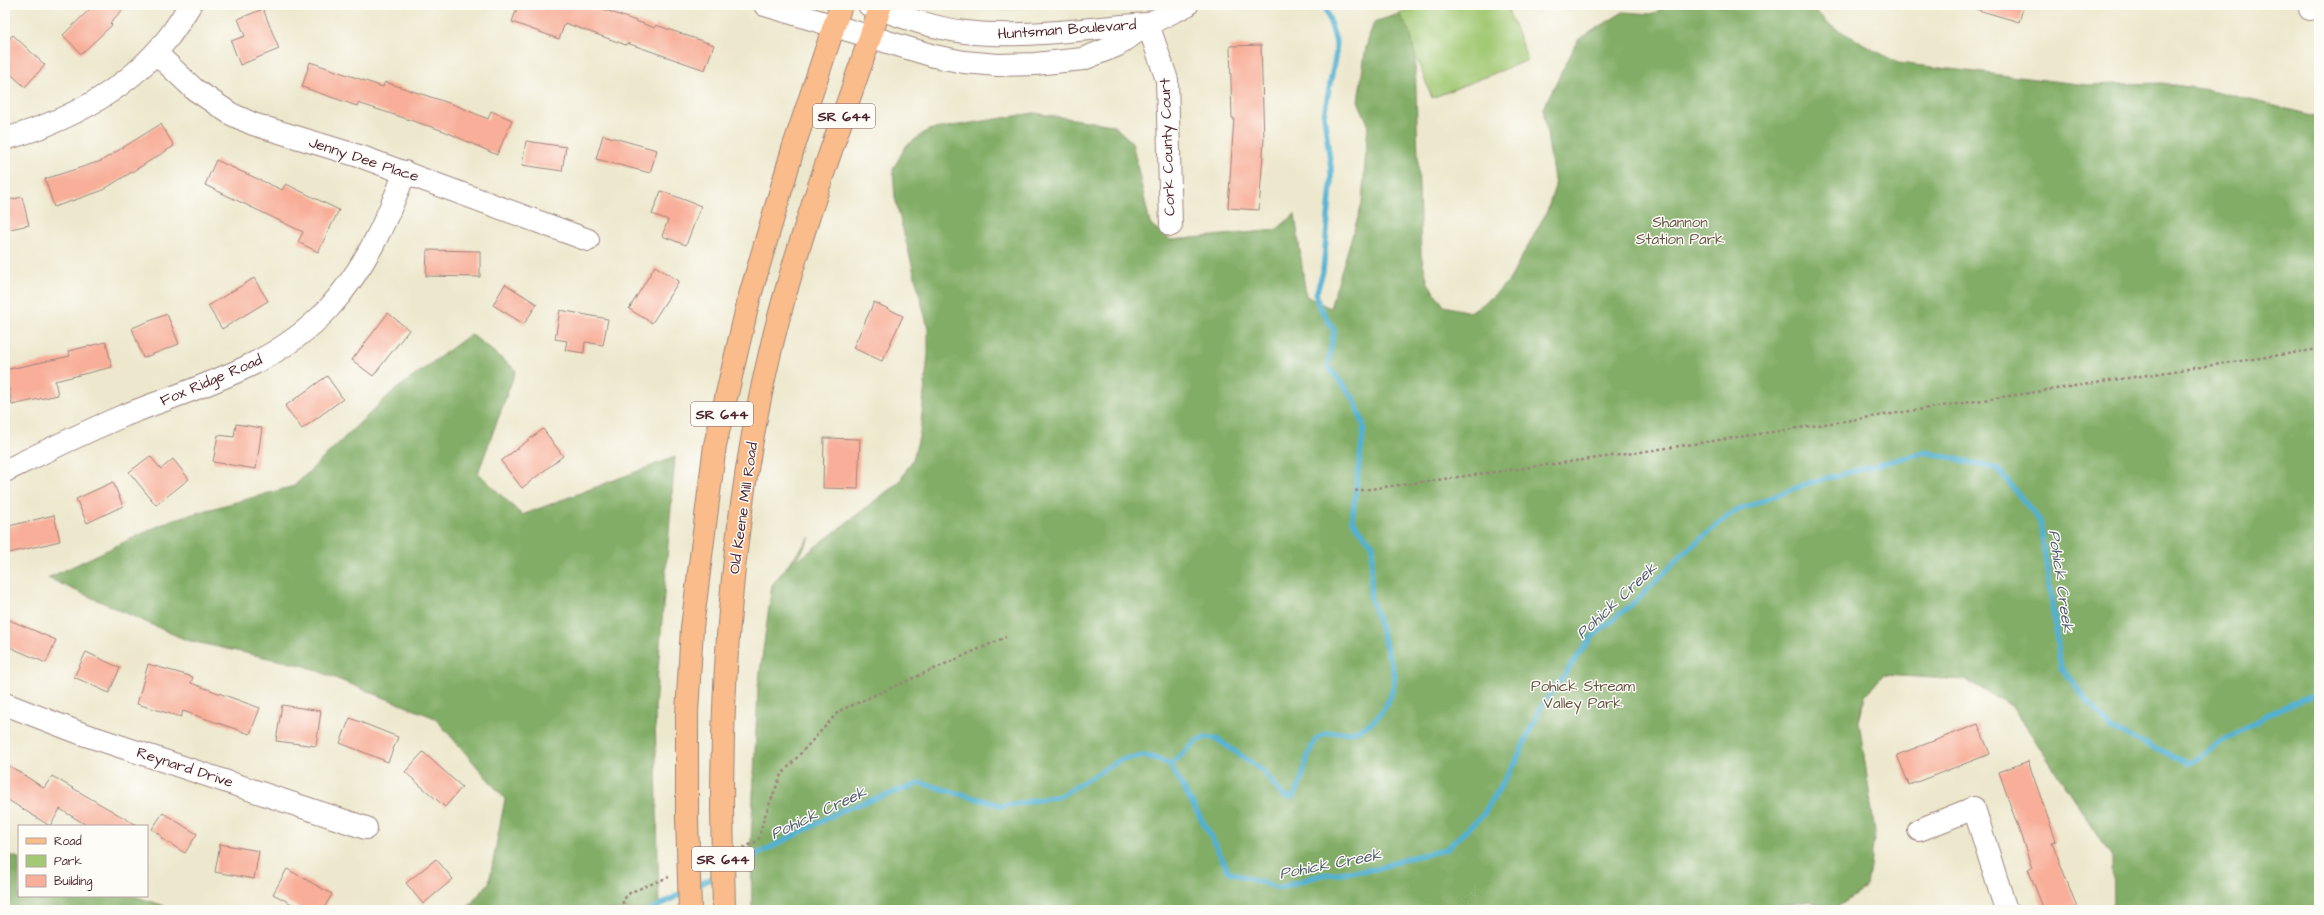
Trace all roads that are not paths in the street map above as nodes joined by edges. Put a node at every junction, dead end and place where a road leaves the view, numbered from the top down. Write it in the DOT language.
graph roads {
  1 [pos="190,5"];
  2 [pos="765,5"];
  3 [pos="1187,5"];
  4 [pos="877,6"];
  5 [pos="838,15"];
  6 [pos="1148,24"];
  7 [pos="870,36"];
  8 [pos="156,53"];
  9 [pos="5,139"];
  10 [pos="405,172"];
  11 [pos="1171,225"];
  12 [pos="588,240"];
  13 [pos="5,471"];
  14 [pos="5,704"];
  15 [pos="366,828"];
  16 [pos="1919,830"];
  17 [pos="690,910"];
  18 [pos="724,910"];
  19 [pos="2006,910"];
  1 -- 8 [label="street"];
  2 -- 5 [label="street, Huntsman Boulevard"];
  3 -- 6 [label="street, Huntsman Boulevard"];
  4 -- 6 [label="street, Huntsman Boulevard"];
  4 -- 7 [label="main road, Old Keene Mill Road / SR 644"];
  5 -- 7 [label="street, Huntsman Boulevard"];
  5 -- 17 [label="main road, SR 644, bridge"];
  6 -- 7 [label="street, Huntsman Boulevard"];
  6 -- 11 [label="street, Cork County Court"];
  7 -- 18 [label="main road, Old Keene Mill Road / SR 644, bridge"];
  8 -- 9 [label="street"];
  8 -- 10 [label="street, Jenny Dee Place"];
  10 -- 12 [label="street, Jenny Dee Place"];
  10 -- 13 [label="street, Fox Ridge Road"];
  14 -- 15 [label="street, Reynard Drive"];
  16 -- 19 [label="street"];
}
